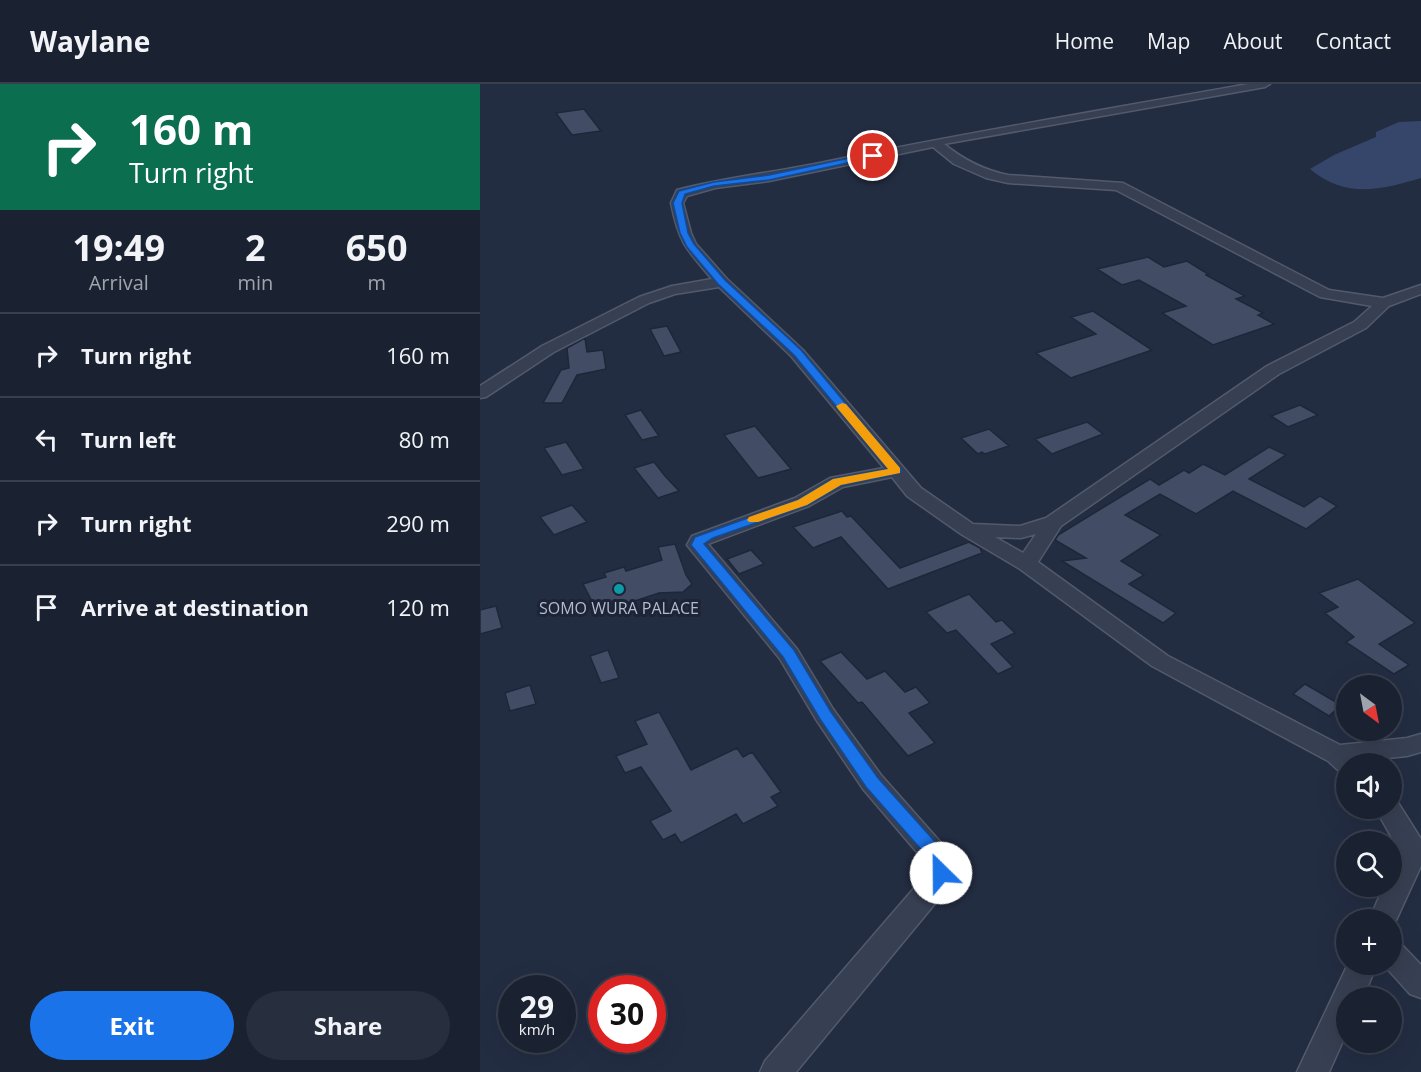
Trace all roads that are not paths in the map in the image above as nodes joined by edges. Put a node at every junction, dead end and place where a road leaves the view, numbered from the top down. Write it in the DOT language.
graph roads {
  1 [pos="1265,84"];
  2 [pos="935,142"];
  3 [pos="722,282"];
  4 [pos="1421,290"];
  5 [pos="1384,303"];
  6 [pos="480,393"];
  7 [pos="896,471"];
  8 [pos="1053,522"];
  9 [pos="968,530"];
  10 [pos="1027,564"];
  11 [pos="1421,743"];
  12 [pos="1374,753"];
  13 [pos="1336,756"];
  14 [pos="1397,819"];
  15 [pos="1418,845"];
  16 [pos="1388,909"];
  17 [pos="1402,965"];
  18 [pos="1421,985"];
  19 [pos="1336,1022"];
  20 [pos="776,1072"];
  21 [pos="1313,1072"];
  1 -- 2 [label="street"];
  2 -- 3 [label="street"];
  2 -- 5 [label="street"];
  3 -- 6 [label="street"];
  3 -- 7 [label="street"];
  4 -- 5 [label="street"];
  5 -- 8 [label="street"];
  7 -- 9 [label="street"];
  7 -- 20 [label="street"];
  8 -- 9 [label="street"];
  8 -- 10 [label="street"];
  9 -- 10 [label="street"];
  10 -- 13 [label="street"];
  11 -- 12 [label="street"];
  14 -- 15 [label="street"];
  15 -- 16 [label="street"];
  17 -- 18 [label="street"];
  19 -- 21 [label="street"];
}
